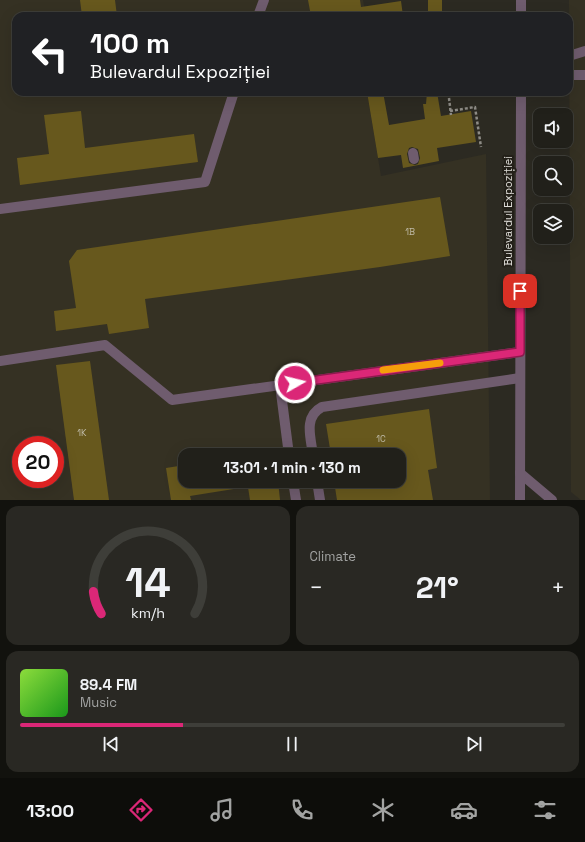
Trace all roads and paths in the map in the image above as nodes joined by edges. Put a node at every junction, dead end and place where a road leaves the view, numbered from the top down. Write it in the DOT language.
graph roads {
  1 [pos="264,0"];
  2 [pos="521,0"];
  3 [pos="260,12"];
  4 [pos="521,12"];
  5 [pos="585,51"];
  6 [pos="573,55"];
  7 [pos="573,75"];
  8 [pos="585,75"];
  9 [pos="233,96"];
  10 [pos="521,96"];
  11 [pos="449,98"];
  12 [pos="450,111"];
  13 [pos="451,115"];
  14 [pos="480,148"];
  15 [pos="0,209"];
  16 [pos="520,352"];
  17 [pos="0,361"];
  18 [pos="520,378"];
  19 [pos="280,385"];
  20 [pos="289,448"];
  21 [pos="312,448"];
  22 [pos="520,473"];
  23 [pos="294,488"];
  24 [pos="318,488"];
  25 [pos="296,500"];
  26 [pos="320,500"];
  27 [pos="520,500"];
  28 [pos="552,500"];
  1 -- 3 [label="street"];
  2 -- 4 [label="street"];
  5 -- 6 [label="street"];
  7 -- 8 [label="street"];
  9 -- 15 [label="street"];
  10 -- 16 [label="street, Bulevardul Expoziției"];
  11 -- 12 [label="path"];
  12 -- 13 [label="path"];
  12 -- 14 [label="path"];
  16 -- 18 [label="street, Bulevardul Expoziției"];
  16 -- 19 [label="street"];
  17 -- 19 [label="street"];
  18 -- 21 [label="street"];
  18 -- 22 [label="street, Bulevardul Expoziției"];
  19 -- 20 [label="street"];
  22 -- 27 [label="street, Bulevardul Expoziției"];
  22 -- 28 [label="street"];
  23 -- 25 [label="street"];
  24 -- 26 [label="street"];
}
